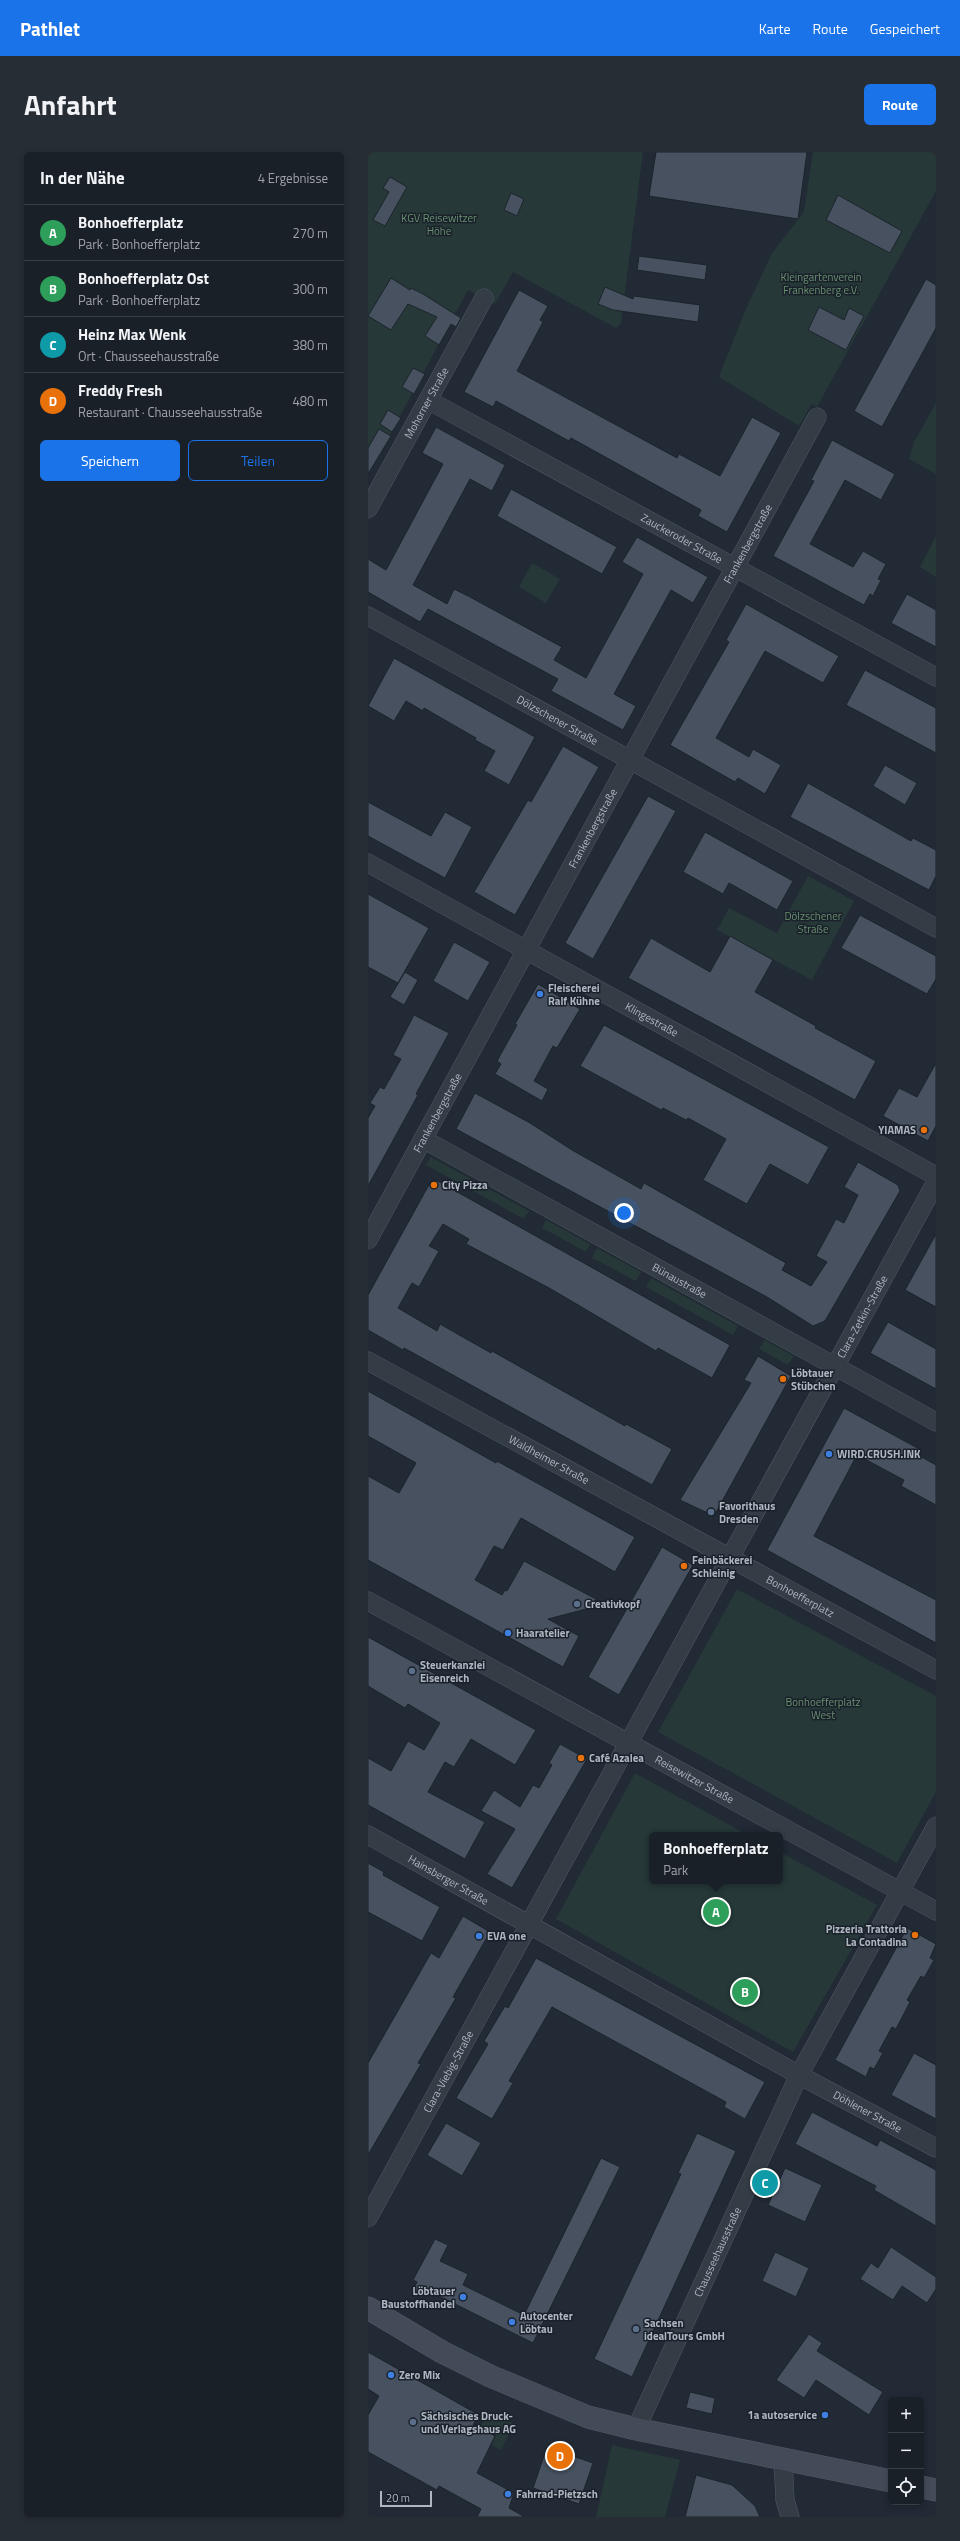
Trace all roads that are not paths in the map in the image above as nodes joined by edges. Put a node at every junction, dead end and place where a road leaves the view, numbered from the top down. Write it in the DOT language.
graph roads {
  1 [pos="484,298"];
  2 [pos="428,400"];
  3 [pos="817,417"];
  4 [pos="368,508"];
  5 [pos="735,567"];
  6 [pos="368,616"];
  7 [pos="936,677"];
  8 [pos="630,760"];
  9 [pos="368,863"];
  10 [pos="936,928"];
  11 [pos="526,950"];
  12 [pos="423,1139"];
  13 [pos="936,1176"];
  14 [pos="936,1182"];
  15 [pos="368,1240"];
  16 [pos="368,1360"];
  17 [pos="836,1367"];
  18 [pos="936,1422"];
  19 [pos="730,1557"];
  20 [pos="368,1601"];
  21 [pos="936,1670"];
  22 [pos="629,1742"];
  23 [pos="936,1826"];
  24 [pos="368,1835"];
  25 [pos="900,1891"];
  26 [pos="936,1911"];
  27 [pos="529,1925"];
  28 [pos="799,2075"];
  29 [pos="936,2148"];
  30 [pos="368,2218"];
  31 [pos="368,2308"];
  32 [pos="636,2429"];
  33 [pos="783,2460"];
  34 [pos="888,2480"];
  35 [pos="924,2488"];
  36 [pos="936,2490"];
  37 [pos="790,2517"];
  1 -- 2 [label="street, Mohorner Straße"];
  2 -- 4 [label="street, Mohorner Straße"];
  2 -- 5 [label="street, Zauckeroder Straße"];
  3 -- 5 [label="street, Frankenbergstraße"];
  5 -- 7 [label="street, Zauckeroder Straße"];
  5 -- 8 [label="street, Frankenbergstraße"];
  6 -- 8 [label="street, Dölzschener Straße"];
  8 -- 10 [label="street, Dölzschener Straße"];
  8 -- 11 [label="street, Frankenbergstraße"];
  9 -- 11 [label="street, Klingestraße"];
  11 -- 12 [label="street, Frankenbergstraße"];
  11 -- 13 [label="street, Klingestraße"];
  12 -- 15 [label="street, Frankenbergstraße"];
  12 -- 17 [label="street, Bünaustraße"];
  14 -- 17 [label="street, Clara-Zetkin-Straße"];
  16 -- 19 [label="street, Waldheimer Straße"];
  17 -- 18 [label="street, Bünaustraße"];
  17 -- 19 [label="street, Clara-Zetkin-Straße"];
  19 -- 21 [label="street, Bonhoefferplatz"];
  19 -- 22 [label="street"];
  20 -- 22 [label="street, Reisewitzer Straße"];
  22 -- 25 [label="street, Reisewitzer Straße"];
  22 -- 27 [label="street"];
  23 -- 25 [label="street"];
  24 -- 27 [label="street, Hainsberger Straße"];
  25 -- 26 [label="street, Reisewitzer Straße"];
  25 -- 28 [label="street"];
  27 -- 28 [label="street"];
  27 -- 30 [label="street, Clara-Viebig-Straße"];
  28 -- 29 [label="street, Döhlener Straße"];
  28 -- 32 [label="street, Chausseehausstraße"];
  31 -- 32 [label="main road"];
  32 -- 33 [label="main road"];
  33 -- 34 [label="main road"];
  33 -- 37 [label="street"];
  35 -- 36 [label="main road"];
}
